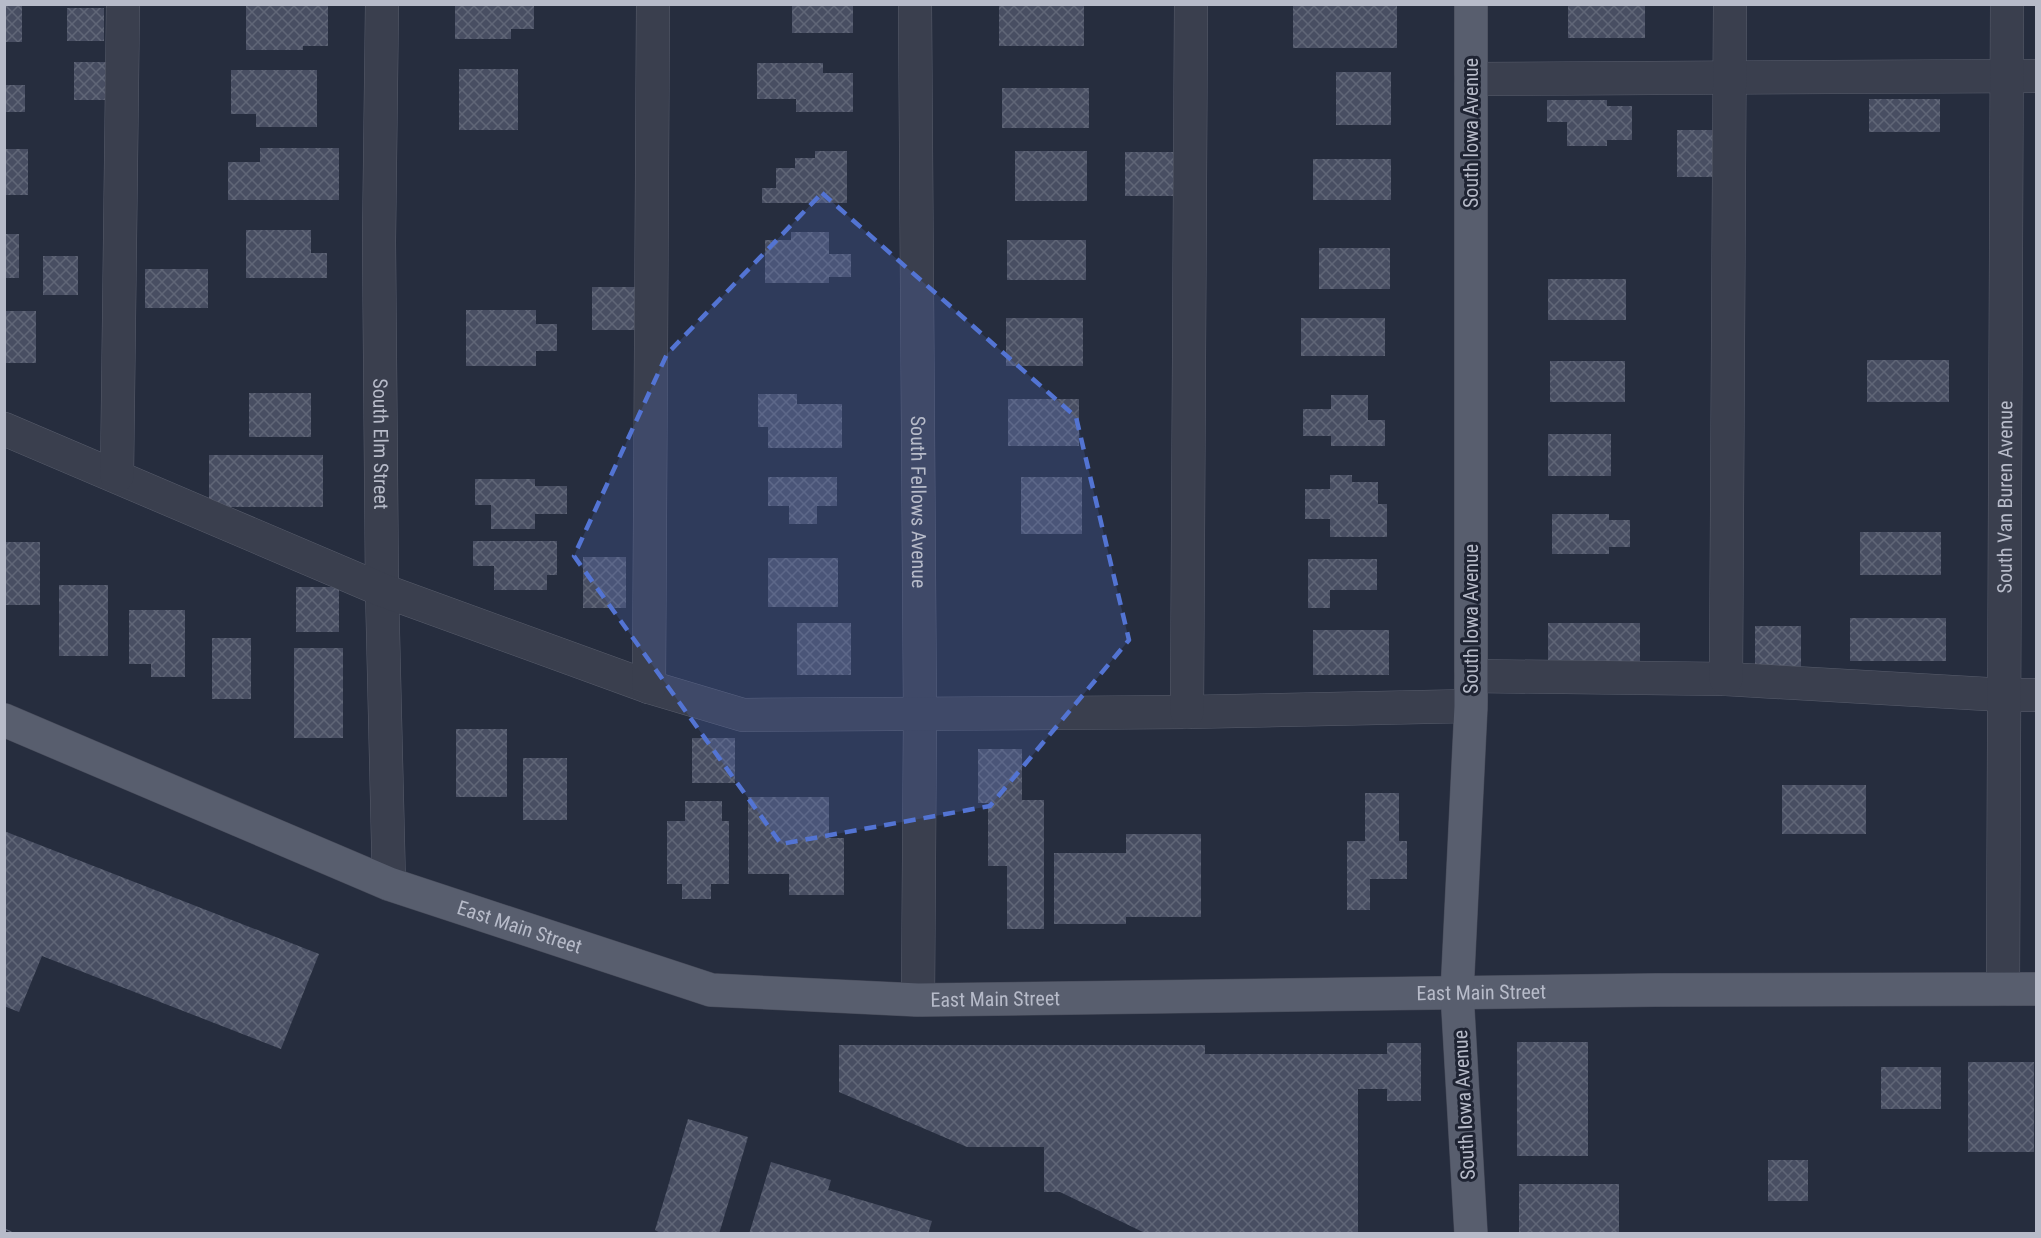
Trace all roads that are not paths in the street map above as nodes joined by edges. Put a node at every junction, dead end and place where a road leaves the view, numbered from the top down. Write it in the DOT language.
graph roads {
  1 [pos="123,4"];
  2 [pos="382,4"];
  3 [pos="653,4"];
  4 [pos="915,4"];
  5 [pos="1191,4"];
  6 [pos="1471,4"];
  7 [pos="1730,4"];
  8 [pos="2007,4"];
  9 [pos="2022,76"];
  10 [pos="1730,78"];
  11 [pos="1471,79"];
  12 [pos="4,429"];
  13 [pos="117,476"];
  14 [pos="382,590"];
  15 [pos="1726,679"];
  16 [pos="649,687"];
  17 [pos="1471,691"];
  18 [pos="2037,694"];
  19 [pos="2004,695"];
  20 [pos="1187,712"];
  21 [pos="920,715"];
  22 [pos="4,720"];
  23 [pos="389,884"];
  24 [pos="2003,989"];
  25 [pos="2037,989"];
  26 [pos="1457,993"];
  27 [pos="918,1000"];
  28 [pos="1471,1233"];
  1 -- 13 [label="street"];
  2 -- 14 [label="street, South Elm Street"];
  3 -- 16 [label="street"];
  4 -- 21 [label="street, South Fellows Avenue"];
  5 -- 20 [label="street"];
  6 -- 11 [label="main road, South Iowa Avenue"];
  7 -- 10 [label="street"];
  8 -- 9 [label="street, South Van Buren Avenue"];
  9 -- 10 [label="street"];
  9 -- 19 [label="street, South Van Buren Avenue"];
  10 -- 11 [label="street"];
  10 -- 15 [label="street"];
  11 -- 17 [label="main road, South Iowa Avenue"];
  12 -- 13 [label="street"];
  13 -- 14 [label="street"];
  14 -- 16 [label="street"];
  14 -- 23 [label="street, South Elm Street"];
  15 -- 17 [label="street"];
  15 -- 19 [label="street"];
  16 -- 21 [label="street"];
  17 -- 20 [label="street"];
  17 -- 26 [label="main road, South Iowa Avenue"];
  18 -- 19 [label="street"];
  19 -- 24 [label="street, South Van Buren Avenue"];
  20 -- 21 [label="street"];
  21 -- 27 [label="street, South Fellows Avenue"];
  22 -- 23 [label="main road, East Main Street"];
  23 -- 27 [label="main road, East Main Street"];
  24 -- 25 [label="main road, East Main Street"];
  24 -- 26 [label="main road, East Main Street"];
  26 -- 27 [label="main road, East Main Street"];
  26 -- 28 [label="main road, South Iowa Avenue"];
}
